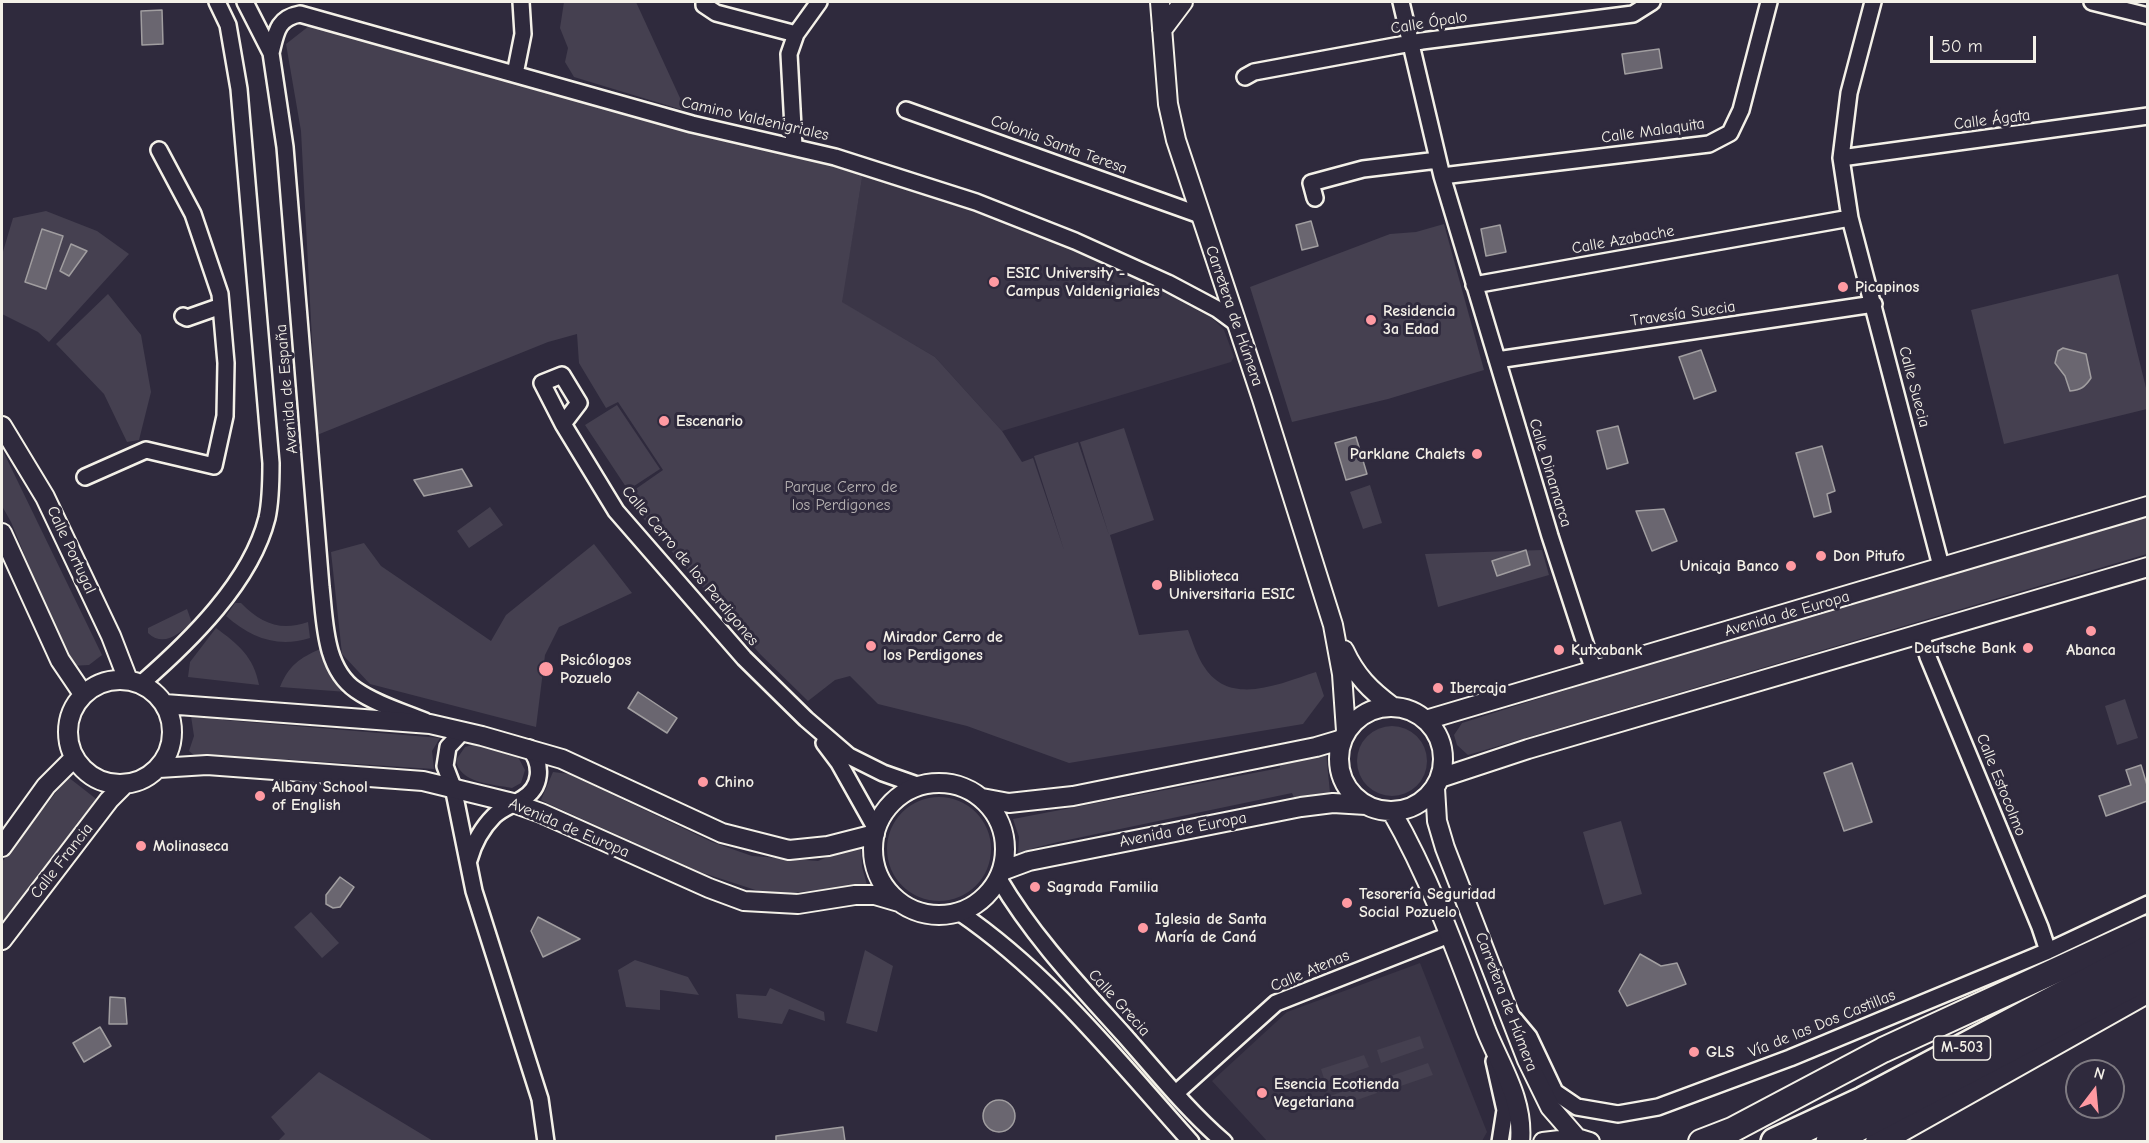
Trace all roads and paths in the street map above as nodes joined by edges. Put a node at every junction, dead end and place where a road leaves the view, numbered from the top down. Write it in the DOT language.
graph roads {
  1 [pos="217,2"];
  2 [pos="245,2"];
  3 [pos="521,2"];
  4 [pos="704,2"];
  5 [pos="819,2"];
  6 [pos="1160,2"];
  7 [pos="1183,2"];
  8 [pos="1401,2"];
  9 [pos="1652,2"];
  10 [pos="1769,2"];
  11 [pos="1873,2"];
  12 [pos="2092,2"];
  13 [pos="2148,16"];
  14 [pos="1162,30"];
  15 [pos="796,34"];
  16 [pos="1412,43"];
  17 [pos="271,53"];
  18 [pos="515,74"];
  19 [pos="1245,77"];
  20 [pos="906,110"];
  21 [pos="2148,116"];
  22 [pos="794,146"];
  23 [pos="159,150"];
  24 [pos="1841,158"];
  25 [pos="1438,160"];
  26 [pos="1442,176"];
  27 [pos="1315,198"];
  28 [pos="1200,215"];
  29 [pos="1850,218"];
  30 [pos="1474,285"];
  31 [pos="1874,304"];
  32 [pos="221,306"];
  33 [pos="183,315"];
  34 [pos="1236,323"];
  35 [pos="1497,360"];
  36 [pos="563,424"];
  37 [pos="2,426"];
  38 [pos="93,469"];
  39 [pos="2148,506"];
  40 [pos="2,533"];
  41 [pos="1941,566"];
  42 [pos="2148,567"];
  43 [pos="1333,625"];
  44 [pos="1922,633"];
  45 [pos="1594,671"];
  46 [pos="135,682"];
  47 [pos="83,694"];
  48 [pos="165,704"];
  49 [pos="1393,707"];
  50 [pos="806,719"];
  51 [pos="1426,720"];
  52 [pos="430,724"];
  53 [pos="462,731"];
  54 [pos="1345,735"];
  55 [pos="528,748"];
  56 [pos="75,758"];
  57 [pos="159,768"];
  58 [pos="1438,783"];
  59 [pos="125,784"];
  60 [pos="920,786"];
  61 [pos="453,787"];
  62 [pos="981,798"];
  63 [pos="513,803"];
  64 [pos="1366,806"];
  65 [pos="1392,812"];
  66 [pos="875,832"];
  67 [pos="2,847"];
  68 [pos="468,863"];
  69 [pos="1000,875"];
  70 [pos="899,902"];
  71 [pos="2148,904"];
  72 [pos="959,912"];
  73 [pos="2148,928"];
  74 [pos="1449,934"];
  75 [pos="2,940"];
  76 [pos="2148,950"];
  77 [pos="2048,951"];
  78 [pos="2148,975"];
  79 [pos="2148,990"];
  80 [pos="1510,1013"];
  81 [pos="1488,1035"];
  82 [pos="1176,1093"];
  83 [pos="1583,1140"];
  84 [pos="546,1142"];
  85 [pos="1191,1142"];
  86 [pos="1224,1142"];
  87 [pos="1500,1142"];
  88 [pos="1520,1142"];
  89 [pos="1543,1142"];
  90 [pos="1701,1142"];
  91 [pos="1774,1142"];
  92 [pos="1830,1142"];
  93 [pos="1878,1142"];
  1 -- 46 [label="street, Avenida de España"];
  2 -- 17 [label="street, Avenida de España"];
  3 -- 18 [label="street"];
  4 -- 15 [label="street"];
  5 -- 15 [label="street"];
  6 -- 14 [label="street, Carretera de Húmera"];
  7 -- 14 [label="street"];
  8 -- 16 [label="street"];
  9 -- 16 [label="street, Calle Ópalo"];
  10 -- 26 [label="street, Calle Malaquita"];
  11 -- 24 [label="street"];
  12 -- 13 [label="street"];
  14 -- 28 [label="street, Carretera de Húmera"];
  15 -- 22 [label="street"];
  16 -- 19 [label="street, Calle Ópalo"];
  16 -- 25 [label="street"];
  17 -- 18 [label="street, Camino Valdenigriales"];
  17 -- 52 [label="street, Avenida de España"];
  18 -- 22 [label="street, Camino Valdenigriales"];
  20 -- 28 [label="street, Colonia Santa Teresa"];
  21 -- 24 [label="street, Calle Ágata"];
  22 -- 34 [label="street, Camino Valdenigriales"];
  23 -- 32 [label="street"];
  24 -- 29 [label="street"];
  25 -- 26 [label="street"];
  25 -- 27 [label="street"];
  26 -- 30 [label="street"];
  28 -- 34 [label="street, Carretera de Húmera"];
  29 -- 30 [label="street, Calle Azabache"];
  29 -- 31 [label="street, Calle Suecia"];
  30 -- 35 [label="street, Calle Dinamarca"];
  31 -- 35 [label="street, Travesía Suecia"];
  31 -- 41 [label="street, Calle Suecia"];
  32 -- 33 [label="street"];
  32 -- 38 [label="street"];
  34 -- 43 [label="street, Carretera de Húmera"];
  35 -- 45 [label="street, Calle Dinamarca"];
  36 -- 50 [label="street, Calle Cerro de los Perdigones"];
  37 -- 46 [label="street, Calle Portugal"];
  39 -- 41 [label="street, Avenida de Europa"];
  40 -- 47 [label="street"];
  41 -- 45 [label="street, Avenida de Europa"];
  42 -- 44 [label="street"];
  43 -- 49 [label="street, Carretera de Húmera"];
  43 -- 54 [label="street, Carretera de Húmera"];
  44 -- 58 [label="street"];
  44 -- 77 [label="street, Calle Estocolmo"];
  45 -- 51 [label="street, Avenida de Europa"];
  46 -- 47 [label="street"];
  46 -- 48 [label="street"];
  47 -- 56 [label="street"];
  48 -- 52 [label="street"];
  48 -- 57 [label="street"];
  49 -- 51 [label="street"];
  49 -- 54 [label="street"];
  50 -- 60 [label="street, Calle Cerro de los Perdigones"];
  50 -- 66 [label="street, Calle Cerro de los Perdigones"];
  51 -- 58 [label="street"];
  52 -- 53 [label="street"];
  53 -- 55 [label="street"];
  53 -- 61 [label="street"];
  54 -- 62 [label="street"];
  54 -- 64 [label="street"];
  55 -- 63 [label="street"];
  55 -- 66 [label="street"];
  56 -- 59 [label="street"];
  56 -- 67 [label="street"];
  57 -- 59 [label="street"];
  57 -- 61 [label="street, Avenida de Europa"];
  58 -- 65 [label="street"];
  58 -- 80 [label="street, Carretera de Húmera"];
  59 -- 75 [label="street, Calle Francia"];
  60 -- 62 [label="street"];
  60 -- 66 [label="street"];
  61 -- 63 [label="street, Avenida de Europa"];
  61 -- 68 [label="street"];
  62 -- 69 [label="street"];
  63 -- 68 [label="street"];
  63 -- 70 [label="street, Avenida de Europa"];
  64 -- 65 [label="street"];
  64 -- 69 [label="street, Avenida de Europa"];
  65 -- 74 [label="street, Carretera de Húmera"];
  66 -- 70 [label="street"];
  68 -- 84 [label="street"];
  69 -- 72 [label="street"];
  69 -- 82 [label="street, Calle Grecia"];
  70 -- 72 [label="street"];
  71 -- 77 [label="street, Vía de las Dos Castillas"];
  72 -- 85 [label="street"];
  73 -- 90 [label="highway, M-503"];
  74 -- 81 [label="street, Carretera de Húmera"];
  74 -- 82 [label="street, Calle Atenas"];
  76 -- 91 [label="highway, M-503"];
  77 -- 80 [label="street, Vía de las Dos Castillas"];
  78 -- 92 [label="highway, M-503"];
  79 -- 93 [label="highway, M-503"];
  80 -- 83 [label="street, Carretera de Húmera"];
  81 -- 87 [label="street"];
  81 -- 88 [label="street, Carretera de Húmera"];
  82 -- 86 [label="street, Calle Grecia"];
  83 -- 89 [label="street"];
}
